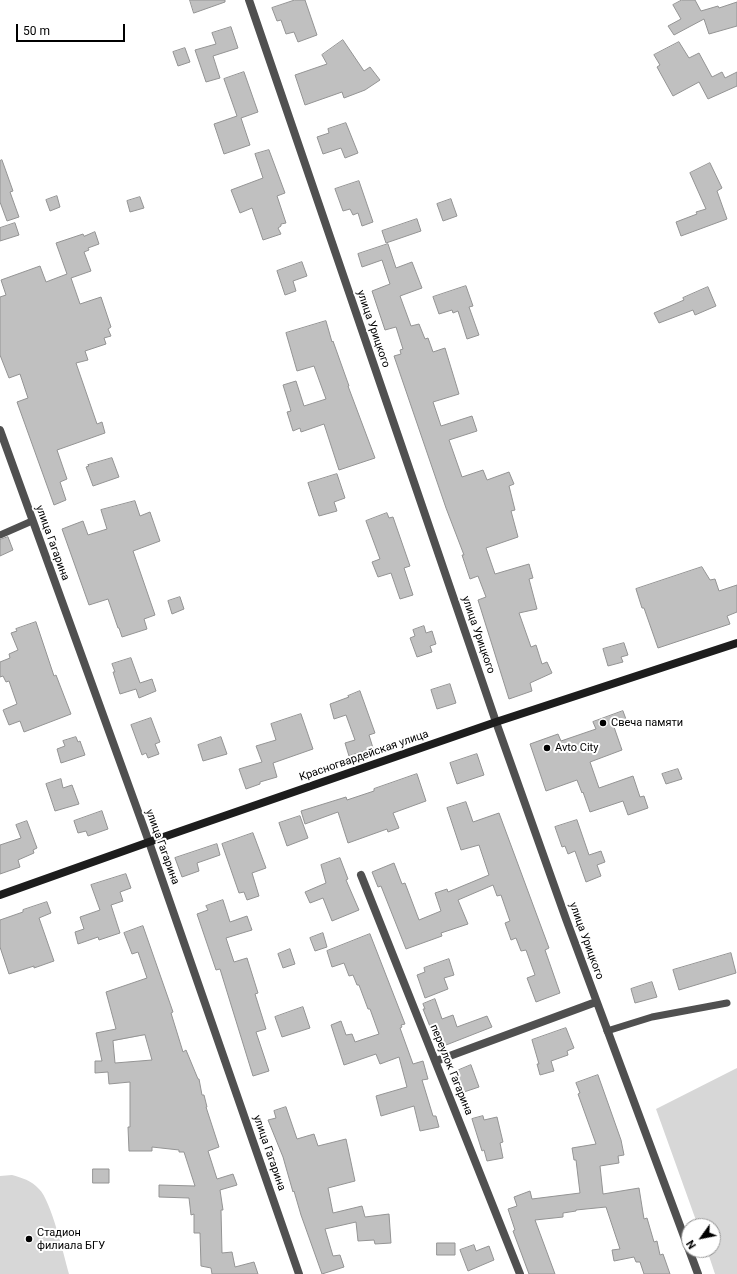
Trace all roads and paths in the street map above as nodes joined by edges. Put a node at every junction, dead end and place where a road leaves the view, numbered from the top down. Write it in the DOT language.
graph roads {
  1 [pos="249,0"];
  2 [pos="0,430"];
  3 [pos="32,521"];
  4 [pos="0,536"];
  5 [pos="737,643"];
  6 [pos="496,722"];
  7 [pos="149,842"];
  8 [pos="362,875"];
  9 [pos="0,895"];
  10 [pos="596,1002"];
  11 [pos="727,1003"];
  12 [pos="607,1031"];
  13 [pos="436,1061"];
  14 [pos="299,1274"];
  15 [pos="520,1274"];
  16 [pos="698,1274"];
  1 -- 6 [label="street, улица Урицкого"];
  2 -- 3 [label="street, улица Гагарина"];
  3 -- 4 [label="lane"];
  3 -- 7 [label="street, улица Гагарина"];
  5 -- 6 [label="main road, Красногвардейская улица"];
  6 -- 7 [label="main road, Красногвардейская улица"];
  6 -- 10 [label="street, улица Урицкого"];
  7 -- 9 [label="main road, Красногвардейская улица"];
  7 -- 14 [label="street, улица Гагарина"];
  8 -- 13 [label="street, переулок Гагарина"];
  10 -- 12 [label="street, улица Урицкого"];
  10 -- 13 [label="street"];
  11 -- 12 [label="lane"];
  12 -- 16 [label="street, улица Урицкого"];
  13 -- 15 [label="street, переулок Гагарина"];
}
